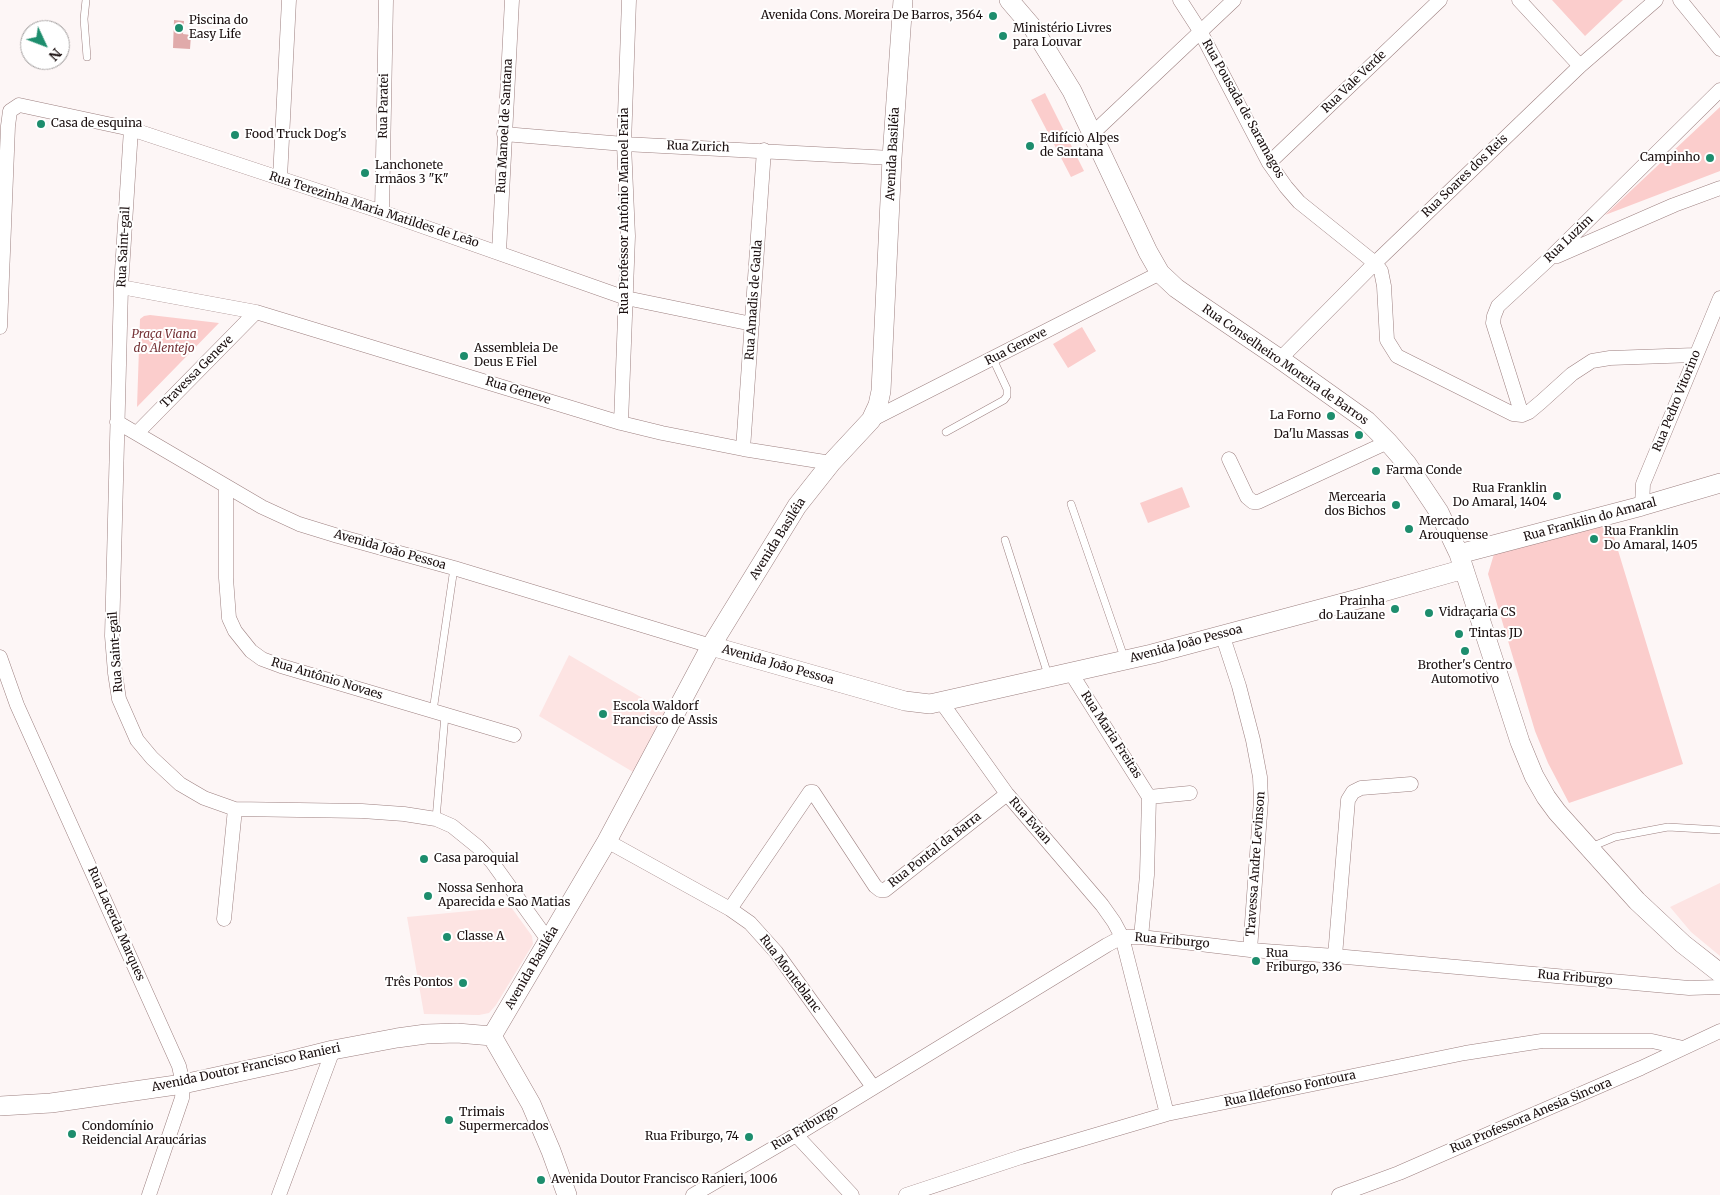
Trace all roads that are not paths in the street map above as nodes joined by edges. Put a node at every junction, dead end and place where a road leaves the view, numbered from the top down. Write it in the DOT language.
graph roads {
  1 [pos="86,0"];
  2 [pos="289,0"];
  3 [pos="386,0"];
  4 [pos="512,0"];
  5 [pos="629,0"];
  6 [pos="903,0"];
  7 [pos="1009,0"];
  8 [pos="1180,0"];
  9 [pos="1234,0"];
  10 [pos="1440,0"];
  11 [pos="1519,0"];
  12 [pos="1656,0"];
  13 [pos="1680,0"];
  14 [pos="1200,32"];
  15 [pos="1720,50"];
  16 [pos="87,57"];
  17 [pos="1580,66"];
  18 [pos="1720,90"];
  19 [pos="131,129"];
  20 [pos="504,134"];
  21 [pos="1092,134"];
  22 [pos="624,144"];
  23 [pos="764,150"];
  24 [pos="892,158"];
  25 [pos="1269,163"];
  26 [pos="280,178"];
  27 [pos="1720,188"];
  28 [pos="382,212"];
  29 [pos="499,252"];
  30 [pos="1549,259"];
  31 [pos="1375,263"];
  32 [pos="1160,273"];
  33 [pos="121,287"];
  34 [pos="626,298"];
  35 [pos="1720,298"];
  36 [pos="256,312"];
  37 [pos="752,324"];
  38 [pos="1720,326"];
  39 [pos="0,327"];
  40 [pos="1706,330"];
  41 [pos="1695,355"];
  42 [pos="993,359"];
  43 [pos="1280,359"];
  44 [pos="1522,415"];
  45 [pos="871,420"];
  46 [pos="117,422"];
  47 [pos="621,423"];
  48 [pos="946,432"];
  49 [pos="138,433"];
  50 [pos="1388,442"];
  51 [pos="743,449"];
  52 [pos="1229,459"];
  53 [pos="831,463"];
  54 [pos="1720,484"];
  55 [pos="226,486"];
  56 [pos="1071,504"];
  57 [pos="1642,506"];
  58 [pos="1005,540"];
  59 [pos="1462,562"];
  60 [pos="454,568"];
  61 [pos="1222,634"];
  62 [pos="711,646"];
  63 [pos="0,657"];
  64 [pos="1125,660"];
  65 [pos="1071,673"];
  66 [pos="1049,678"];
  67 [pos="942,703"];
  68 [pos="439,713"];
  69 [pos="514,735"];
  70 [pos="1411,784"];
  71 [pos="1190,793"];
  72 [pos="1007,794"];
  73 [pos="1150,797"];
  74 [pos="235,809"];
  75 [pos="436,818"];
  76 [pos="1720,830"];
  77 [pos="606,841"];
  78 [pos="1588,848"];
  79 [pos="730,909"];
  80 [pos="224,919"];
  81 [pos="1122,937"];
  82 [pos="1141,937"];
  83 [pos="548,940"];
  84 [pos="1250,950"];
  85 [pos="1335,956"];
  86 [pos="1720,973"];
  87 [pos="1720,987"];
  88 [pos="1720,1031"];
  89 [pos="492,1036"];
  90 [pos="1683,1048"];
  91 [pos="333,1050"];
  92 [pos="183,1084"];
  93 [pos="873,1087"];
  94 [pos="0,1106"];
  95 [pos="1167,1114"];
  96 [pos="796,1134"];
  97 [pos="149,1195"];
  98 [pos="279,1195"];
  99 [pos="567,1195"];
  100 [pos="693,1195"];
  101 [pos="852,1195"];
  102 [pos="906,1195"];
  103 [pos="1339,1195"];
  1 -- 16 [label="lane"];
  2 -- 26 [label="street"];
  3 -- 28 [label="street, Rua Paratei"];
  4 -- 20 [label="street, Rua Manoel de Santana"];
  5 -- 22 [label="street, Rua Professor Antônio Manoel Faria"];
  6 -- 24 [label="street, Avenida Basiléia"];
  7 -- 21 [label="street, Rua Conselheiro Moreira de Barros"];
  8 -- 14 [label="street, Rua Pousada de Saramagos"];
  9 -- 14 [label="street"];
  10 -- 25 [label="street, Rua Vale Verde"];
  11 -- 17 [label="street"];
  12 -- 17 [label="street, Rua Soares dos Reis"];
  13 -- 15 [label="street"];
  14 -- 21 [label="street"];
  14 -- 25 [label="street, Rua Pousada de Saramagos"];
  17 -- 31 [label="street, Rua Soares dos Reis"];
  18 -- 30 [label="street, Rua Luzim"];
  19 -- 26 [label="street, Rua Terezinha Maria Matildes de Leão"];
  19 -- 33 [label="street, Rua Saint-gail"];
  19 -- 39 [label="street, Rua Terezinha Maria Matildes de Leão"];
  20 -- 22 [label="street, Rua Zurich"];
  20 -- 29 [label="street, Rua Manoel de Santana"];
  21 -- 32 [label="street, Rua Conselheiro Moreira de Barros"];
  22 -- 23 [label="street, Rua Zurich"];
  22 -- 34 [label="street, Rua Professor Antônio Manoel Faria"];
  23 -- 24 [label="street, Rua Zurich"];
  23 -- 37 [label="street, Rua Amadis de Gaula"];
  24 -- 45 [label="street, Avenida Basiléia"];
  25 -- 31 [label="street, Rua Pousada de Saramagos"];
  26 -- 28 [label="street, Rua Terezinha Maria Matildes de Leão"];
  27 -- 30 [label="street"];
  28 -- 29 [label="street, Rua Terezinha Maria Matildes de Leão"];
  29 -- 34 [label="street, Rua Terezinha Maria Matildes de Leão"];
  30 -- 44 [label="street, Rua Luzim"];
  31 -- 43 [label="street, Rua Soares dos Reis"];
  31 -- 44 [label="street, Rua Pousada de Saramagos"];
  32 -- 42 [label="street, Rua Geneve"];
  32 -- 43 [label="street, Rua Conselheiro Moreira de Barros"];
  33 -- 36 [label="street, Rua Geneve"];
  33 -- 46 [label="street, Rua Saint-gail"];
  34 -- 37 [label="street, Rua Terezinha Maria Matildes de Leão"];
  34 -- 47 [label="street, Rua Professor Antônio Manoel Faria"];
  35 -- 40 [label="street, Rua Pedro Vitorino"];
  36 -- 47 [label="street, Rua Geneve"];
  36 -- 49 [label="street, Travessa Geneve"];
  37 -- 51 [label="street, Rua Amadis de Gaula"];
  38 -- 40 [label="street"];
  40 -- 41 [label="street, Rua Pedro Vitorino"];
  41 -- 44 [label="street"];
  41 -- 57 [label="street, Rua Pedro Vitorino"];
  42 -- 45 [label="street, Rua Geneve"];
  42 -- 48 [label="lane"];
  43 -- 50 [label="street, Rua Conselheiro Moreira de Barros"];
  45 -- 53 [label="street, Avenida Basiléia"];
  46 -- 49 [label="street, Avenida João Pessoa"];
  46 -- 74 [label="street, Rua Saint-gail"];
  47 -- 51 [label="street, Rua Geneve"];
  49 -- 55 [label="street, Avenida João Pessoa"];
  50 -- 52 [label="street"];
  50 -- 59 [label="street, Rua Conselheiro Moreira de Barros"];
  51 -- 53 [label="street, Rua Geneve"];
  53 -- 62 [label="street, Avenida Basiléia"];
  54 -- 57 [label="street, Rua Franklin do Amaral"];
  55 -- 60 [label="street, Avenida João Pessoa"];
  55 -- 68 [label="street, Rua Antônio Novaes"];
  56 -- 64 [label="lane"];
  57 -- 59 [label="street, Rua Franklin do Amaral"];
  58 -- 66 [label="lane"];
  59 -- 61 [label="street, Avenida João Pessoa"];
  59 -- 78 [label="street, Rua Conselheiro Moreira de Barros"];
  60 -- 62 [label="street, Avenida João Pessoa"];
  60 -- 68 [label="lane"];
  61 -- 64 [label="street, Avenida João Pessoa"];
  61 -- 84 [label="street, Travessa Andre Levinson"];
  62 -- 67 [label="street, Avenida João Pessoa"];
  62 -- 77 [label="street, Avenida Basiléia"];
  63 -- 92 [label="street, Rua Lacerda Marques"];
  64 -- 65 [label="street, Avenida João Pessoa"];
  65 -- 66 [label="street, Avenida João Pessoa"];
  65 -- 73 [label="street, Rua Maria Freitas"];
  66 -- 67 [label="street, Avenida João Pessoa"];
  67 -- 72 [label="street, Rua Evian"];
  68 -- 69 [label="street, Rua Antônio Novaes"];
  68 -- 75 [label="lane"];
  70 -- 85 [label="street"];
  71 -- 73 [label="street"];
  72 -- 79 [label="street, Rua Pontal da Barra"];
  72 -- 81 [label="street, Rua Evian"];
  73 -- 82 [label="street"];
  74 -- 75 [label="street, Rua Saint-gail"];
  74 -- 80 [label="street"];
  75 -- 83 [label="street, Rua Saint-gail"];
  76 -- 78 [label="lane"];
  77 -- 79 [label="street, Rua Monteblanc"];
  77 -- 83 [label="street, Avenida Basiléia"];
  78 -- 86 [label="street, Rua Conselheiro Moreira de Barros"];
  79 -- 93 [label="street, Rua Monteblanc"];
  81 -- 82 [label="street, Rua Friburgo"];
  81 -- 93 [label="street, Rua Friburgo"];
  81 -- 95 [label="street, Rua Evian"];
  82 -- 84 [label="street, Rua Friburgo"];
  83 -- 89 [label="street, Avenida Basiléia"];
  84 -- 85 [label="street, Rua Friburgo"];
  85 -- 87 [label="street, Rua Friburgo"];
  88 -- 90 [label="street, Rua Professora Anesia Sincora"];
  89 -- 91 [label="street, Avenida Doutor Francisco Ranieri"];
  89 -- 99 [label="street"];
  90 -- 95 [label="street, Rua Ildefonso Fontoura"];
  90 -- 103 [label="street, Rua Professora Anesia Sincora"];
  91 -- 92 [label="street, Avenida Doutor Francisco Ranieri"];
  91 -- 98 [label="street"];
  92 -- 94 [label="street, Avenida Doutor Francisco Ranieri"];
  92 -- 97 [label="street, Rua Lacerda Marques"];
  93 -- 96 [label="street, Rua Friburgo"];
  95 -- 102 [label="street, Rua Ildefonso Fontoura"];
  96 -- 100 [label="street, Rua Friburgo"];
  96 -- 101 [label="street"];
}
